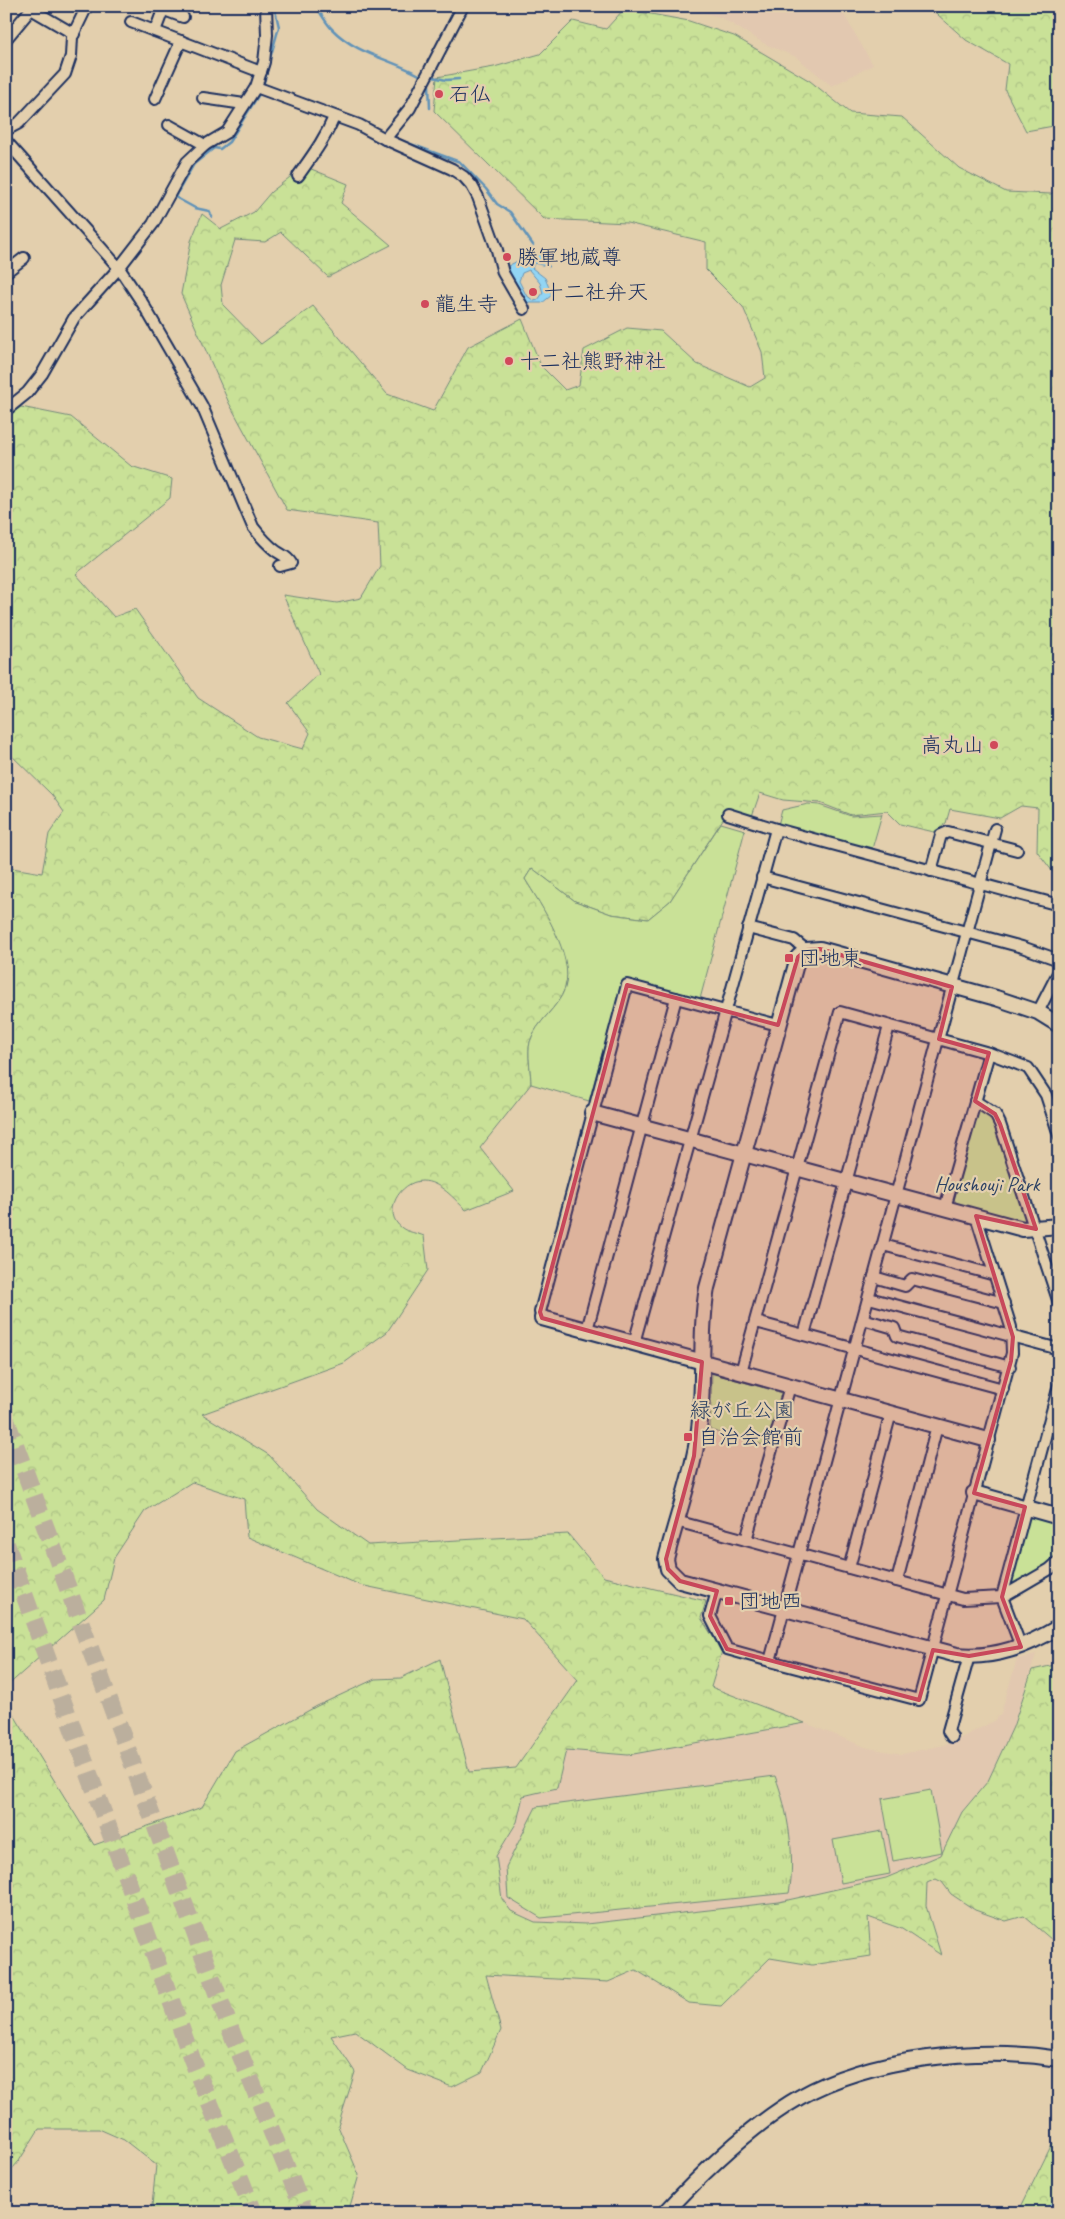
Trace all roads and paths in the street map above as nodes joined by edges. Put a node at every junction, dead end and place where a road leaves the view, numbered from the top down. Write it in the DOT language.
graph roads {
  1 [pos="87,6"];
  2 [pos="266,6"];
  3 [pos="463,6"];
  4 [pos="158,8"];
  5 [pos="183,17"];
  6 [pos="131,22"];
  7 [pos="155,31"];
  8 [pos="74,34"];
  9 [pos="6,38"];
  10 [pos="181,41"];
  11 [pos="261,72"];
  12 [pos="256,87"];
  13 [pos="203,98"];
  14 [pos="156,99"];
  15 [pos="244,104"];
  16 [pos="334,117"];
  17 [pos="169,125"];
  18 [pos="6,130"];
  19 [pos="385,139"];
  20 [pos="6,141"];
  21 [pos="205,145"];
  22 [pos="298,176"];
  23 [pos="24,258"];
  24 [pos="120,268"];
  25 [pos="6,272"];
  26 [pos="524,309"];
  27 [pos="6,410"];
  28 [pos="280,566"];
  29 [pos="728,814"];
  30 [pos="776,829"];
  31 [pos="996,829"];
  32 [pos="992,842"];
  33 [pos="1017,850"];
  34 [pos="931,871"];
  35 [pos="762,877"];
  36 [pos="981,884"];
  37 [pos="1059,904"];
  38 [pos="748,928"];
  39 [pos="968,934"];
  40 [pos="806,950"];
  41 [pos="1059,960"];
  42 [pos="1059,971"];
  43 [pos="952,987"];
  44 [pos="676,998"];
  45 [pos="726,1010"];
  46 [pos="1038,1012"];
  47 [pos="778,1025"];
  48 [pos="1059,1025"];
  49 [pos="889,1026"];
  50 [pos="939,1039"];
  51 [pos="989,1053"];
  52 [pos="975,1101"];
  53 [pos="592,1113"];
  54 [pos="1057,1123"];
  55 [pos="641,1126"];
  56 [pos="1059,1135"];
  57 [pos="691,1140"];
  58 [pos="744,1154"];
  59 [pos="797,1168"];
  60 [pos="846,1181"];
  61 [pos="896,1195"];
  62 [pos="945,1208"];
  63 [pos="976,1216"];
  64 [pos="1059,1226"];
  65 [pos="1036,1230"];
  66 [pos="883,1245"];
  67 [pos="995,1275"];
  68 [pos="874,1277"];
  69 [pos="869,1298"];
  70 [pos="1004,1303"];
  71 [pos="1059,1303"];
  72 [pos="542,1318"];
  73 [pos="864,1319"];
  74 [pos="756,1322"];
  75 [pos="587,1330"];
  76 [pos="804,1335"];
  77 [pos="1013,1337"];
  78 [pos="634,1343"];
  79 [pos="855,1349"];
  80 [pos="1059,1350"];
  81 [pos="702,1362"];
  82 [pos="1010,1367"];
  83 [pos="742,1372"];
  84 [pos="1059,1385"];
  85 [pos="790,1386"];
  86 [pos="1003,1389"];
  87 [pos="840,1400"];
  88 [pos="891,1413"];
  89 [pos="937,1426"];
  90 [pos="988,1440"];
  91 [pos="974,1493"];
  92 [pos="1025,1507"];
  93 [pos="1059,1518"];
  94 [pos="676,1521"];
  95 [pos="746,1540"];
  96 [pos="798,1554"];
  97 [pos="1059,1561"];
  98 [pos="849,1568"];
  99 [pos="897,1581"];
  100 [pos="717,1591"];
  101 [pos="947,1595"];
  102 [pos="1002,1597"];
  103 [pos="783,1608"];
  104 [pos="1059,1627"];
  105 [pos="1021,1647"];
  106 [pos="932,1650"];
  107 [pos="969,1656"];
  108 [pos="770,1661"];
  109 [pos="952,1737"];
  110 [pos="1059,2059"];
  111 [pos="664,2213"];
  1 -- 8 [label="street"];
  2 -- 11 [label="street"];
  3 -- 19 [label="street"];
  4 -- 5 [label="street"];
  4 -- 7 [label="street"];
  6 -- 7 [label="street"];
  7 -- 10 [label="street"];
  8 -- 9 [label="street"];
  8 -- 18 [label="street"];
  10 -- 11 [label="street"];
  10 -- 14 [label="street"];
  11 -- 12 [label="street"];
  12 -- 15 [label="street"];
  12 -- 16 [label="street"];
  13 -- 15 [label="street"];
  15 -- 21 [label="street"];
  16 -- 19 [label="street"];
  16 -- 22 [label="street"];
  17 -- 21 [label="street"];
  19 -- 26 [label="street"];
  20 -- 24 [label="street"];
  21 -- 24 [label="street"];
  23 -- 25 [label="street"];
  24 -- 27 [label="street"];
  24 -- 28 [label="street"];
  29 -- 30 [label="street"];
  30 -- 34 [label="street"];
  30 -- 35 [label="street"];
  31 -- 32 [label="street"];
  32 -- 33 [label="street"];
  32 -- 34 [label="street"];
  32 -- 36 [label="street"];
  34 -- 36 [label="street"];
  35 -- 38 [label="street"];
  35 -- 39 [label="street"];
  36 -- 37 [label="street"];
  36 -- 39 [label="street"];
  38 -- 40 [label="street"];
  38 -- 45 [label="street"];
  39 -- 41 [label="street"];
  39 -- 43 [label="street"];
  40 -- 43 [label="street"];
  40 -- 47 [label="street"];
  42 -- 46 [label="street"];
  43 -- 46 [label="street"];
  43 -- 50 [label="street"];
  44 -- 45 [label="street"];
  44 -- 53 [label="street"];
  44 -- 55 [label="street"];
  45 -- 47 [label="street"];
  45 -- 57 [label="street"];
  46 -- 48 [label="street"];
  47 -- 58 [label="street"];
  49 -- 50 [label="street"];
  49 -- 59 [label="street"];
  49 -- 60 [label="street"];
  50 -- 51 [label="street"];
  50 -- 61 [label="street"];
  51 -- 52 [label="street"];
  51 -- 54 [label="street"];
  52 -- 62 [label="street"];
  52 -- 65 [label="street"];
  53 -- 55 [label="street"];
  53 -- 72 [label="street"];
  54 -- 56 [label="street"];
  55 -- 57 [label="street"];
  55 -- 75 [label="street"];
  57 -- 58 [label="street"];
  57 -- 78 [label="street"];
  58 -- 59 [label="street"];
  58 -- 81 [label="street"];
  59 -- 60 [label="street"];
  59 -- 74 [label="street"];
  60 -- 61 [label="street"];
  60 -- 76 [label="street"];
  61 -- 62 [label="street"];
  61 -- 66 [label="street"];
  62 -- 63 [label="street"];
  63 -- 65 [label="street"];
  63 -- 67 [label="street"];
  64 -- 65 [label="street"];
  65 -- 71 [label="street"];
  66 -- 67 [label="street"];
  66 -- 68 [label="street"];
  67 -- 70 [label="street"];
  68 -- 69 [label="street"];
  68 -- 70 [label="street"];
  69 -- 73 [label="street"];
  69 -- 77 [label="street"];
  70 -- 77 [label="street"];
  72 -- 75 [label="street"];
  73 -- 79 [label="street"];
  73 -- 82 [label="street"];
  74 -- 76 [label="street"];
  74 -- 83 [label="street"];
  75 -- 78 [label="street"];
  76 -- 79 [label="street"];
  77 -- 80 [label="street"];
  77 -- 82 [label="street"];
  78 -- 81 [label="street"];
  79 -- 86 [label="street"];
  79 -- 87 [label="street"];
  81 -- 83 [label="street"];
  81 -- 94 [label="street"];
  82 -- 86 [label="street"];
  83 -- 85 [label="street"];
  84 -- 92 [label="street"];
  85 -- 87 [label="street"];
  85 -- 95 [label="street"];
  86 -- 90 [label="street"];
  87 -- 88 [label="street"];
  87 -- 96 [label="street"];
  88 -- 89 [label="street"];
  88 -- 98 [label="street"];
  89 -- 90 [label="street"];
  89 -- 99 [label="street"];
  90 -- 91 [label="street"];
  91 -- 92 [label="street"];
  91 -- 101 [label="street"];
  92 -- 93 [label="street"];
  92 -- 102 [label="street"];
  94 -- 95 [label="street"];
  94 -- 100 [label="street"];
  95 -- 96 [label="street"];
  96 -- 98 [label="street"];
  96 -- 103 [label="street"];
  97 -- 102 [label="street"];
  98 -- 99 [label="street"];
  99 -- 101 [label="street"];
  100 -- 103 [label="street"];
  100 -- 108 [label="street"];
  101 -- 102 [label="street"];
  101 -- 106 [label="street"];
  102 -- 105 [label="street"];
  103 -- 106 [label="street"];
  103 -- 108 [label="street"];
  104 -- 105 [label="street"];
  105 -- 107 [label="street"];
  106 -- 107 [label="street"];
  106 -- 108 [label="street"];
  107 -- 109 [label="street"];
  110 -- 111 [label="street"];
}
